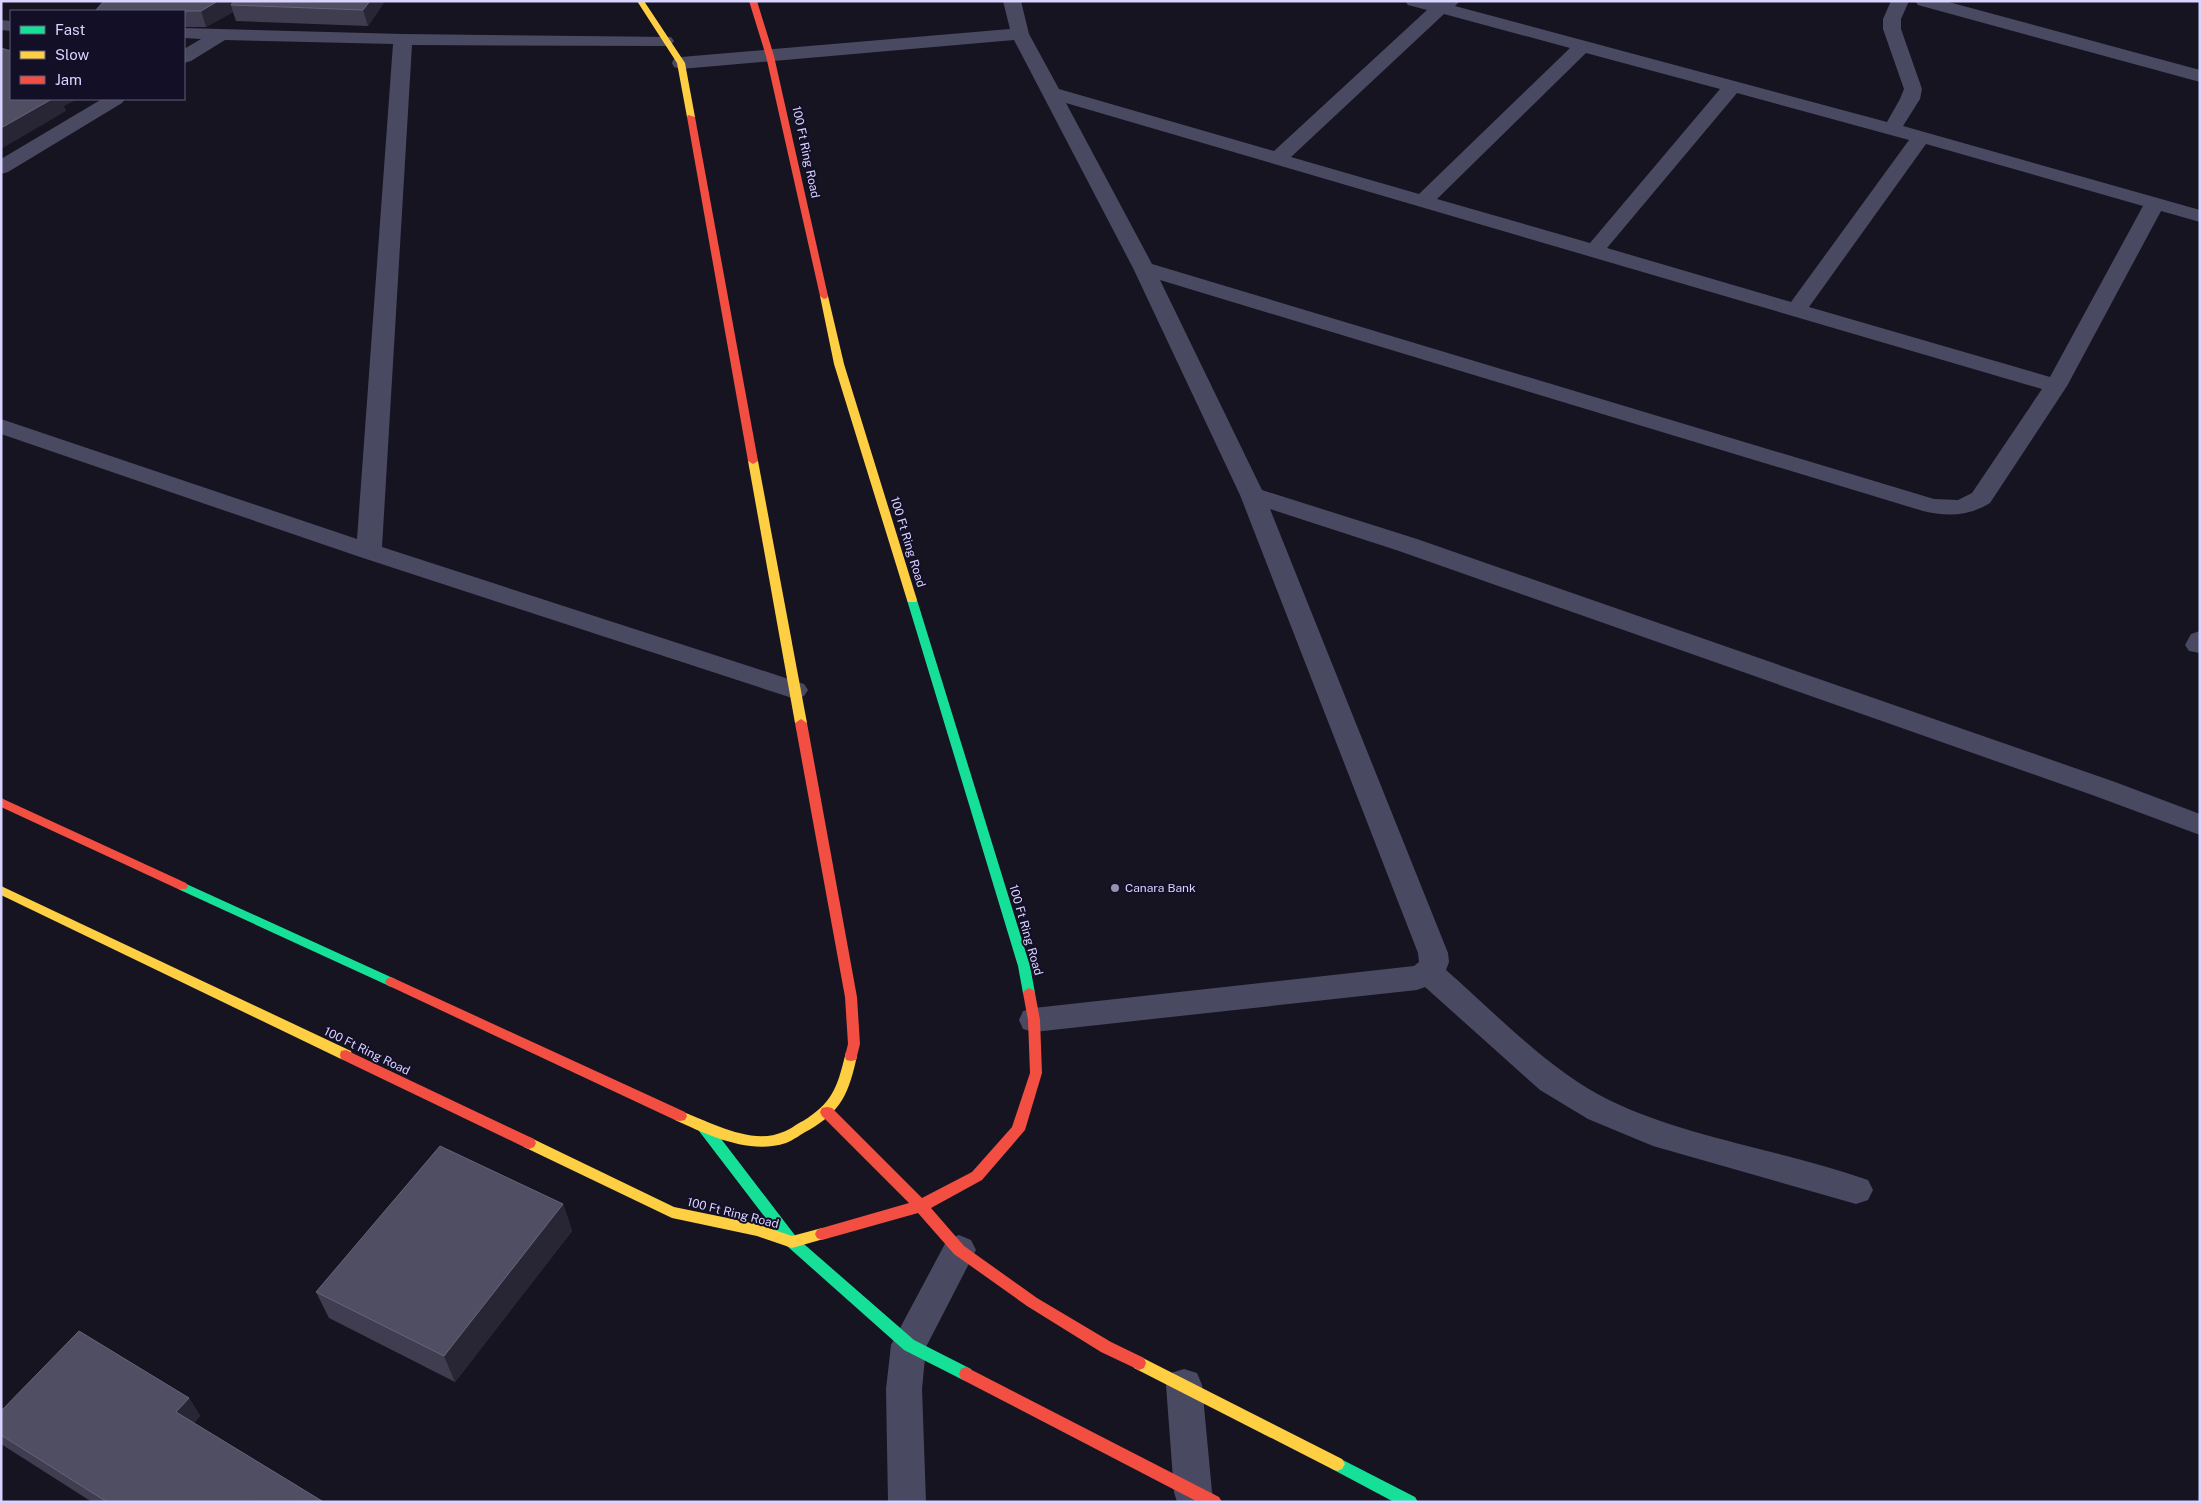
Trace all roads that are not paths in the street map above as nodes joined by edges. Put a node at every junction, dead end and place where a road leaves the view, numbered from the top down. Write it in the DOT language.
graph roads {
  1 [pos="640,1"];
  2 [pos="753,1"];
  3 [pos="1012,1"];
  4 [pos="1414,1"];
  5 [pos="1900,1"];
  6 [pos="1924,1"];
  7 [pos="1445,5"];
  8 [pos="185,33"];
  9 [pos="220,34"];
  10 [pos="1020,34"];
  11 [pos="402,39"];
  12 [pos="665,41"];
  13 [pos="1583,46"];
  14 [pos="185,56"];
  15 [pos="770,56"];
  16 [pos="682,63"];
  17 [pos="2200,76"];
  18 [pos="1733,86"];
  19 [pos="1052,93"];
  20 [pos="113,100"];
  21 [pos="1892,129"];
  22 [pos="1921,136"];
  23 [pos="1278,158"];
  24 [pos="1,168"];
  25 [pos="1424,200"];
  26 [pos="2155,204"];
  27 [pos="2200,216"];
  28 [pos="1594,250"];
  29 [pos="1144,268"];
  30 [pos="1796,310"];
  31 [pos="2056,386"];
  32 [pos="1,426"];
  33 [pos="1252,495"];
  34 [pos="369,551"];
  35 [pos="795,690"];
  36 [pos="1,802"];
  37 [pos="2200,825"];
  38 [pos="1,890"];
  39 [pos="1429,973"];
  40 [pos="1034,1020"];
  41 [pos="827,1112"];
  42 [pos="704,1128"];
  43 [pos="1856,1190"];
  44 [pos="920,1206"];
  45 [pos="792,1242"];
  46 [pos="959,1250"];
  47 [pos="909,1345"];
  48 [pos="1184,1385"];
  49 [pos="1201,1499"];
  50 [pos="907,1502"];
  51 [pos="1410,1502"];
  1 -- 12 [label="main road"];
  2 -- 15 [label="main road, 100 Ft Ring Road"];
  3 -- 10 [label="street"];
  4 -- 7 [label="street"];
  5 -- 21 [label="street"];
  6 -- 17 [label="street"];
  7 -- 13 [label="street"];
  7 -- 23 [label="street"];
  8 -- 9 [label="street"];
  9 -- 11 [label="street"];
  9 -- 14 [label="street"];
  10 -- 15 [label="street"];
  10 -- 19 [label="street"];
  11 -- 12 [label="street"];
  11 -- 34 [label="street"];
  12 -- 16 [label="main road"];
  13 -- 18 [label="street"];
  13 -- 25 [label="street"];
  15 -- 16 [label="street"];
  15 -- 40 [label="main road, 100 Ft Ring Road"];
  16 -- 35 [label="main road"];
  18 -- 21 [label="street"];
  18 -- 28 [label="street"];
  19 -- 23 [label="street"];
  19 -- 29 [label="street"];
  20 -- 24 [label="street"];
  21 -- 22 [label="street"];
  22 -- 26 [label="street"];
  22 -- 30 [label="street"];
  23 -- 25 [label="street"];
  25 -- 28 [label="street"];
  26 -- 27 [label="street"];
  26 -- 31 [label="street"];
  28 -- 30 [label="street"];
  29 -- 31 [label="street"];
  29 -- 33 [label="street"];
  30 -- 31 [label="street"];
  32 -- 34 [label="street"];
  33 -- 37 [label="street"];
  33 -- 39 [label="street"];
  34 -- 35 [label="street"];
  35 -- 41 [label="main road"];
  36 -- 42 [label="main road"];
  38 -- 45 [label="main road, 100 Ft Ring Road"];
  39 -- 40 [label="street"];
  39 -- 43 [label="street"];
  40 -- 44 [label="main road, 100 Ft Ring Road"];
  41 -- 42 [label="main road"];
  41 -- 44 [label="main road"];
  42 -- 45 [label="main road"];
  44 -- 45 [label="main road, 100 Ft Ring Road"];
  44 -- 46 [label="main road"];
  45 -- 47 [label="main road"];
  46 -- 47 [label="street"];
  46 -- 48 [label="main road"];
  47 -- 49 [label="main road"];
  47 -- 50 [label="street"];
  48 -- 49 [label="street"];
  48 -- 51 [label="main road"];
}
